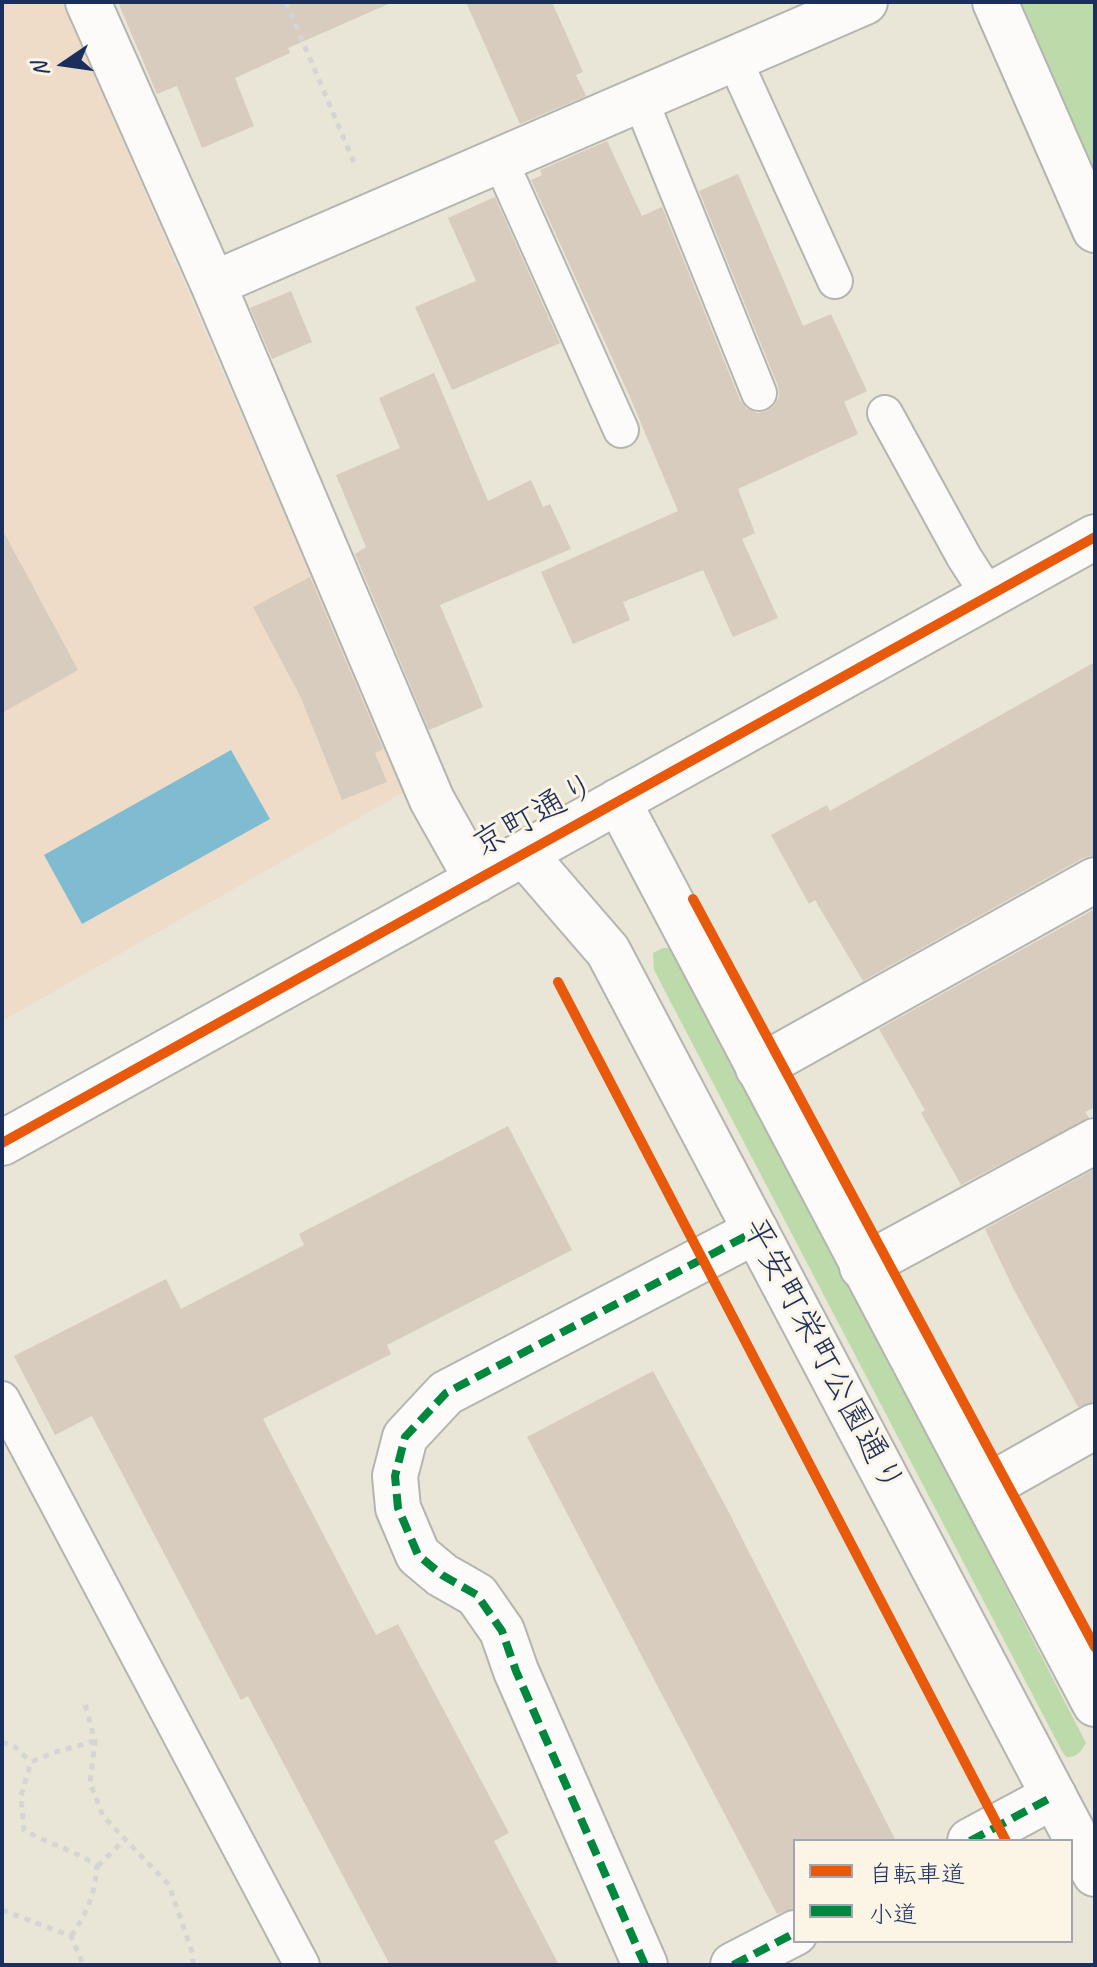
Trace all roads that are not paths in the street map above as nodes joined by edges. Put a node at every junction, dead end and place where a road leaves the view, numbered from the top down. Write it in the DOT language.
graph roads {
  1 [pos="88,2"];
  2 [pos="865,2"];
  3 [pos="995,2"];
  4 [pos="734,59"];
  5 [pos="640,99"];
  6 [pos="500,160"];
  7 [pos="1095,230"];
  8 [pos="835,281"];
  9 [pos="213,284"];
  10 [pos="759,393"];
  11 [pos="885,413"];
  12 [pos="621,430"];
  13 [pos="1095,537"];
  14 [pos="989,596"];
  15 [pos="618,801"];
  16 [pos="525,855"];
  17 [pos="477,880"];
  18 [pos="1095,880"];
  19 [pos="758,1068"];
  20 [pos="1095,1141"];
  21 [pos="2,1143"];
  22 [pos="756,1231"];
  23 [pos="862,1267"];
  24 [pos="2,1399"];
  25 [pos="1095,1426"];
  26 [pos="982,1490"];
  27 [pos="1093,1696"];
  28 [pos="1054,1796"];
  29 [pos="974,1839"];
  30 [pos="1095,1874"];
  31 [pos="793,1934"];
  32 [pos="302,1965"];
  33 [pos="645,1965"];
  34 [pos="733,1965"];
  1 -- 9 [label="street"];
  2 -- 4 [label="street"];
  3 -- 7 [label="street"];
  4 -- 5 [label="street"];
  4 -- 8 [label="lane"];
  5 -- 6 [label="street"];
  5 -- 10 [label="lane"];
  6 -- 9 [label="street"];
  6 -- 12 [label="lane"];
  9 -- 17 [label="street"];
  11 -- 14 [label="lane"];
  13 -- 14 [label="street, 京町通り"];
  14 -- 15 [label="street, 京町通り"];
  15 -- 16 [label="street, 京町通り"];
  15 -- 19 [label="street"];
  16 -- 17 [label="street, 京町通り"];
  16 -- 22 [label="street, 平安町栄町公園通り"];
  17 -- 21 [label="street, 京町通り"];
  18 -- 19 [label="street"];
  19 -- 23 [label="street"];
  20 -- 23 [label="street"];
  22 -- 28 [label="street, 平安町栄町公園通り"];
  22 -- 33 [label="street"];
  23 -- 26 [label="street"];
  24 -- 32 [label="lane"];
  25 -- 26 [label="street"];
  26 -- 27 [label="street"];
  28 -- 29 [label="street"];
  28 -- 30 [label="street, 平安町栄町公園通り"];
  31 -- 34 [label="street"];
}
